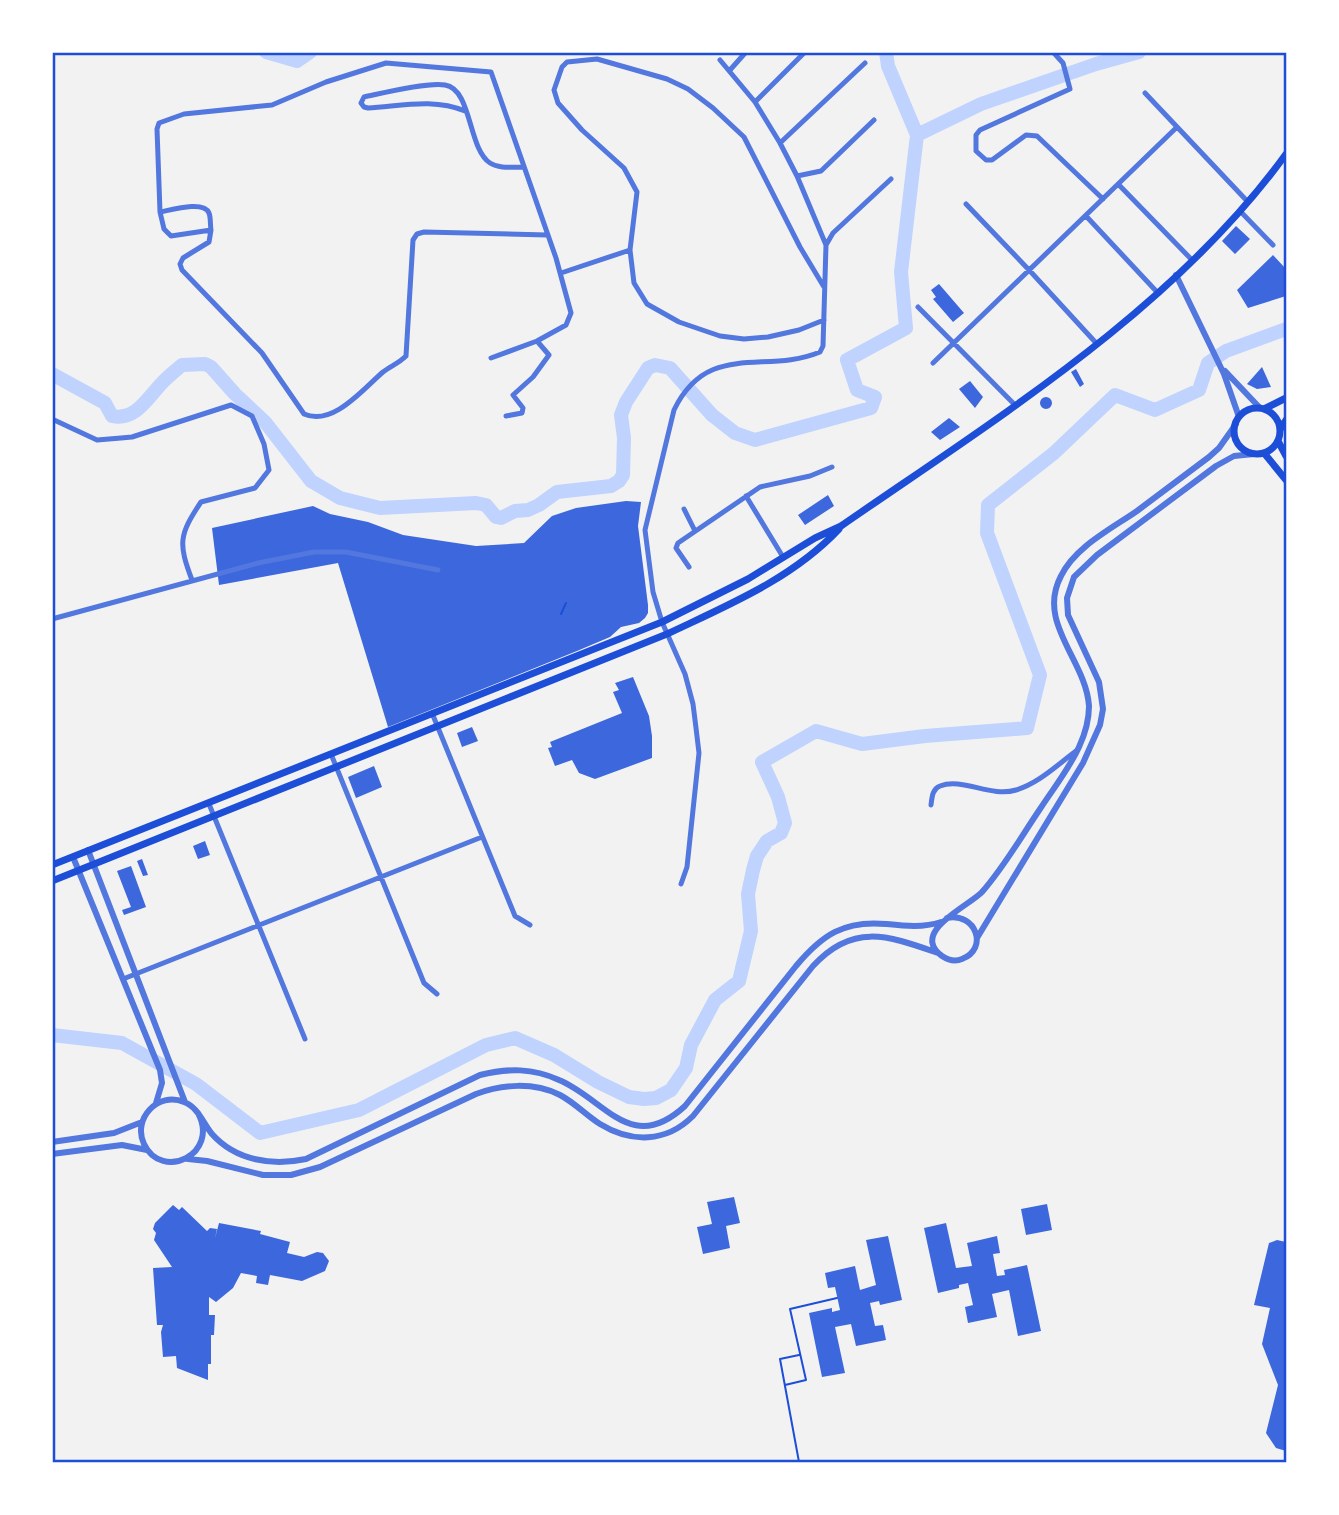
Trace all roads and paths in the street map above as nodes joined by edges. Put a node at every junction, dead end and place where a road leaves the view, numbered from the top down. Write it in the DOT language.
graph roads {
  1 [pos="746,52"];
  2 [pos="805,52"];
  3 [pos="995,52"];
  4 [pos="1010,52"];
  5 [pos="1053,53"];
  6 [pos="720,60"];
  7 [pos="865,63"];
  8 [pos="730,70"];
  9 [pos="1145,93"];
  10 [pos="755,102"];
  11 [pos="465,111"];
  12 [pos="874,120"];
  13 [pos="1176,128"];
  14 [pos="780,143"];
  15 [pos="1286,154"];
  16 [pos="523,167"];
  17 [pos="797,176"];
  18 [pos="891,179"];
  19 [pos="1119,185"];
  20 [pos="1103,200"];
  21 [pos="1248,202"];
  22 [pos="966,204"];
  23 [pos="1240,211"];
  24 [pos="160,212"];
  25 [pos="1086,216"];
  26 [pos="211,230"];
  27 [pos="547,235"];
  28 [pos="826,245"];
  29 [pos="1273,245"];
  30 [pos="630,250"];
  31 [pos="1192,260"];
  32 [pos="1030,271"];
  33 [pos="561,273"];
  34 [pos="1176,275"];
  35 [pos="825,289"];
  36 [pos="1157,292"];
  37 [pos="918,307"];
  38 [pos="824,320"];
  39 [pos="537,341"];
  40 [pos="1097,344"];
  41 [pos="954,345"];
  42 [pos="491,358"];
  43 [pos="933,363"];
  44 [pos="1219,364"];
  45 [pos="1286,398"];
  46 [pos="1015,405"];
  47 [pos="1262,408"];
  48 [pos="506,416"];
  49 [pos="52,419"];
  50 [pos="1237,420"];
  51 [pos="1286,420"];
  52 [pos="1280,429"];
  53 [pos="1278,441"];
  54 [pos="1264,453"];
  55 [pos="1254,454"];
  56 [pos="1286,456"];
  57 [pos="832,467"];
  58 [pos="1286,480"];
  59 [pos="1159,495"];
  60 [pos="746,496"];
  61 [pos="1166,504"];
  62 [pos="684,509"];
  63 [pos="841,526"];
  64 [pos="695,531"];
  65 [pos="783,557"];
  66 [pos="689,567"];
  67 [pos="438,570"];
  68 [pos="192,580"];
  69 [pos="566,603"];
  70 [pos="682,613"];
  71 [pos="561,614"];
  72 [pos="52,619"];
  73 [pos="662,622"];
  74 [pos="688,624"];
  75 [pos="667,634"];
  76 [pos="561,663"];
  77 [pos="566,676"];
  78 [pos="432,713"];
  79 [pos="439,726"];
  80 [pos="1077,750"];
  81 [pos="331,754"];
  82 [pos="336,767"];
  83 [pos="209,804"];
  84 [pos="931,805"];
  85 [pos="214,817"];
  86 [pos="482,837"];
  87 [pos="88,850"];
  88 [pos="73,857"];
  89 [pos="94,864"];
  90 [pos="52,865"];
  91 [pos="78,871"];
  92 [pos="381,878"];
  93 [pos="52,881"];
  94 [pos="681,884"];
  95 [pos="944,920"];
  96 [pos="530,925"];
  97 [pos="259,927"];
  98 [pos="976,938"];
  99 [pos="938,953"];
  100 [pos="137,974"];
  101 [pos="123,979"];
  102 [pos="436,994"];
  103 [pos="305,1039"];
  104 [pos="185,1102"];
  105 [pos="156,1103"];
  106 [pos="198,1113"];
  107 [pos="142,1122"];
  108 [pos="52,1142"];
  109 [pos="147,1150"];
  110 [pos="52,1154"];
  111 [pos="186,1158"];
  112 [pos="837,1298"];
  113 [pos="800,1355"];
  114 [pos="785,1385"];
  115 [pos="799,1462"];
  1 -- 8 [label="street"];
  2 -- 10 [label="street"];
  3 -- 4 [label="street"];
  5 -- 20 [label="street"];
  6 -- 8 [label="street"];
  7 -- 14 [label="street"];
  8 -- 10 [label="street"];
  9 -- 13 [label="street"];
  10 -- 14 [label="street"];
  11 -- 11 [label="street"];
  11 -- 16 [label="street"];
  12 -- 17 [label="street"];
  13 -- 19 [label="street"];
  13 -- 21 [label="street"];
  14 -- 17 [label="street"];
  15 -- 21 [label="main road"];
  16 -- 24 [label="street"];
  16 -- 27 [label="street"];
  17 -- 28 [label="street"];
  18 -- 28 [label="street"];
  19 -- 20 [label="street"];
  19 -- 31 [label="street"];
  20 -- 25 [label="street"];
  21 -- 23 [label="main road"];
  22 -- 32 [label="street"];
  23 -- 29 [label="street"];
  23 -- 31 [label="main road"];
  24 -- 26 [label="street"];
  24 -- 26 [label="street"];
  25 -- 32 [label="street"];
  25 -- 36 [label="street"];
  26 -- 27 [label="street"];
  27 -- 33 [label="street"];
  28 -- 35 [label="street"];
  30 -- 33 [label="street"];
  30 -- 35 [label="street"];
  30 -- 38 [label="street"];
  31 -- 34 [label="main road"];
  32 -- 40 [label="street"];
  32 -- 41 [label="street"];
  33 -- 39 [label="street"];
  34 -- 36 [label="main road"];
  34 -- 44 [label="street"];
  35 -- 38 [label="street"];
  36 -- 40 [label="main road"];
  37 -- 41 [label="street"];
  38 -- 73 [label="street"];
  39 -- 42 [label="street"];
  39 -- 48 [label="street"];
  40 -- 46 [label="main road"];
  41 -- 43 [label="street"];
  41 -- 46 [label="street"];
  44 -- 47 [label="street"];
  44 -- 50 [label="street"];
  45 -- 47 [label="main road"];
  46 -- 63 [label="main road"];
  47 -- 50 [label="main road"];
  47 -- 52 [label="main road"];
  49 -- 68 [label="street"];
  50 -- 55 [label="main road"];
  50 -- 59 [label="street"];
  51 -- 52 [label="main road"];
  52 -- 53 [label="main road"];
  53 -- 54 [label="main road"];
  53 -- 56 [label="main road"];
  54 -- 55 [label="main road"];
  54 -- 58 [label="main road"];
  55 -- 61 [label="street"];
  57 -- 60 [label="street"];
  59 -- 61 [label="street"];
  59 -- 80 [label="street"];
  60 -- 64 [label="street"];
  60 -- 65 [label="street"];
  61 -- 98 [label="street"];
  62 -- 64 [label="street"];
  63 -- 65 [label="main road"];
  63 -- 74 [label="main road"];
  64 -- 66 [label="street"];
  65 -- 70 [label="main road"];
  67 -- 68 [label="street"];
  68 -- 72 [label="street"];
  69 -- 71 [label="path"];
  70 -- 73 [label="main road"];
  70 -- 74 [label="main road"];
  73 -- 75 [label="street"];
  73 -- 76 [label="main road"];
  74 -- 75 [label="main road"];
  75 -- 77 [label="main road"];
  75 -- 94 [label="street"];
  76 -- 77 [label="main road"];
  76 -- 78 [label="main road"];
  77 -- 79 [label="main road"];
  78 -- 79 [label="street"];
  78 -- 81 [label="main road"];
  79 -- 82 [label="main road"];
  79 -- 86 [label="street"];
  80 -- 84 [label="street"];
  80 -- 95 [label="street"];
  81 -- 82 [label="street"];
  81 -- 83 [label="main road"];
  82 -- 85 [label="main road"];
  82 -- 92 [label="street"];
  83 -- 85 [label="street"];
  83 -- 87 [label="main road"];
  85 -- 89 [label="main road"];
  85 -- 97 [label="street"];
  86 -- 92 [label="street"];
  86 -- 96 [label="street"];
  87 -- 88 [label="main road"];
  87 -- 89 [label="street"];
  88 -- 90 [label="main road"];
  88 -- 91 [label="street"];
  89 -- 91 [label="main road"];
  89 -- 100 [label="street"];
  91 -- 93 [label="main road"];
  91 -- 101 [label="street"];
  92 -- 97 [label="street"];
  92 -- 102 [label="street"];
  95 -- 98 [label="street"];
  95 -- 99 [label="street"];
  95 -- 106 [label="street"];
  97 -- 100 [label="street"];
  97 -- 103 [label="street"];
  98 -- 99 [label="street"];
  99 -- 111 [label="street"];
  100 -- 101 [label="street"];
  100 -- 104 [label="street"];
  101 -- 105 [label="street"];
  104 -- 105 [label="street"];
  104 -- 106 [label="street"];
  105 -- 107 [label="street"];
  106 -- 111 [label="street"];
  107 -- 108 [label="street"];
  107 -- 109 [label="street"];
  109 -- 110 [label="street"];
  109 -- 111 [label="street"];
  112 -- 113 [label="path"];
  113 -- 114 [label="path"];
  113 -- 114 [label="path"];
  114 -- 115 [label="path"];
}
